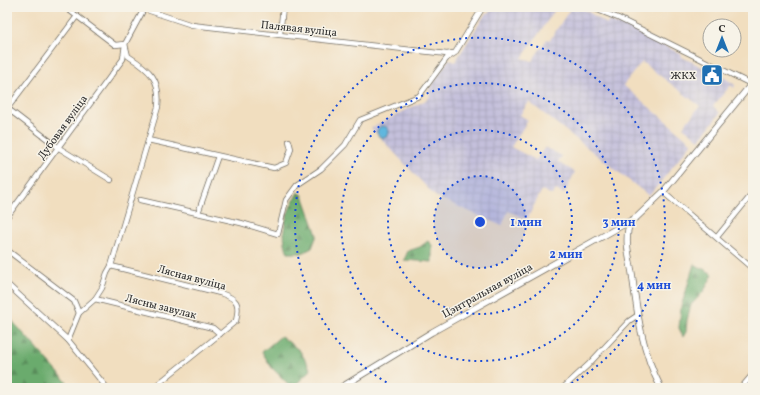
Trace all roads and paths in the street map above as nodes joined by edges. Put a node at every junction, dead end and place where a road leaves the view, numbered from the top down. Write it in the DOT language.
graph roads {
  1 [pos="65,7"];
  2 [pos="283,7"];
  3 [pos="483,7"];
  4 [pos="590,7"];
  5 [pos="144,8"];
  6 [pos="77,16"];
  7 [pos="280,34"];
  8 [pos="125,44"];
  9 [pos="455,53"];
  10 [pos="752,83"];
  11 [pos="7,108"];
  12 [pos="148,140"];
  13 [pos="289,141"];
  14 [pos="59,148"];
  15 [pos="218,156"];
  16 [pos="111,180"];
  17 [pos="663,192"];
  18 [pos="753,193"];
  19 [pos="140,200"];
  20 [pos="198,214"];
  21 [pos="7,217"];
  22 [pos="630,222"];
  23 [pos="717,237"];
  24 [pos="7,250"];
  25 [pos="111,266"];
  26 [pos="753,269"];
  27 [pos="7,284"];
  28 [pos="95,298"];
  29 [pos="79,313"];
  30 [pos="638,315"];
  31 [pos="220,334"];
  32 [pos="68,340"];
  33 [pos="753,374"];
  34 [pos="107,388"];
  35 [pos="153,388"];
  36 [pos="340,388"];
  37 [pos="563,388"];
  38 [pos="661,388"];
  39 [pos="742,388"];
  1 -- 6 [label="street"];
  2 -- 7 [label="street"];
  3 -- 9 [label="street"];
  4 -- 10 [label="street"];
  5 -- 7 [label="street, Палявая вуліца"];
  5 -- 8 [label="street, Дубовая вуліца"];
  6 -- 8 [label="street"];
  6 -- 11 [label="street"];
  7 -- 9 [label="street, Палявая вуліца"];
  8 -- 12 [label="street"];
  8 -- 14 [label="street, Дубовая вуліца"];
  9 -- 20 [label="street"];
  10 -- 17 [label="street, Цэнтральная вуліца"];
  11 -- 14 [label="street"];
  12 -- 15 [label="street"];
  12 -- 25 [label="street"];
  13 -- 15 [label="street"];
  14 -- 16 [label="street"];
  14 -- 21 [label="street, Дубовая вуліца"];
  15 -- 20 [label="street"];
  17 -- 22 [label="street, Цэнтральная вуліца"];
  17 -- 23 [label="street"];
  18 -- 23 [label="street"];
  19 -- 20 [label="street"];
  22 -- 30 [label="street"];
  22 -- 36 [label="street, Цэнтральная вуліца"];
  23 -- 26 [label="street"];
  24 -- 29 [label="street"];
  25 -- 28 [label="street"];
  25 -- 31 [label="street, Лясная вуліца"];
  27 -- 32 [label="street"];
  28 -- 29 [label="street"];
  28 -- 31 [label="street, Лясны завулак"];
  29 -- 32 [label="street"];
  30 -- 37 [label="street"];
  30 -- 38 [label="street"];
  31 -- 35 [label="street, Лясная вуліца"];
  32 -- 34 [label="street"];
  33 -- 39 [label="street"];
}
